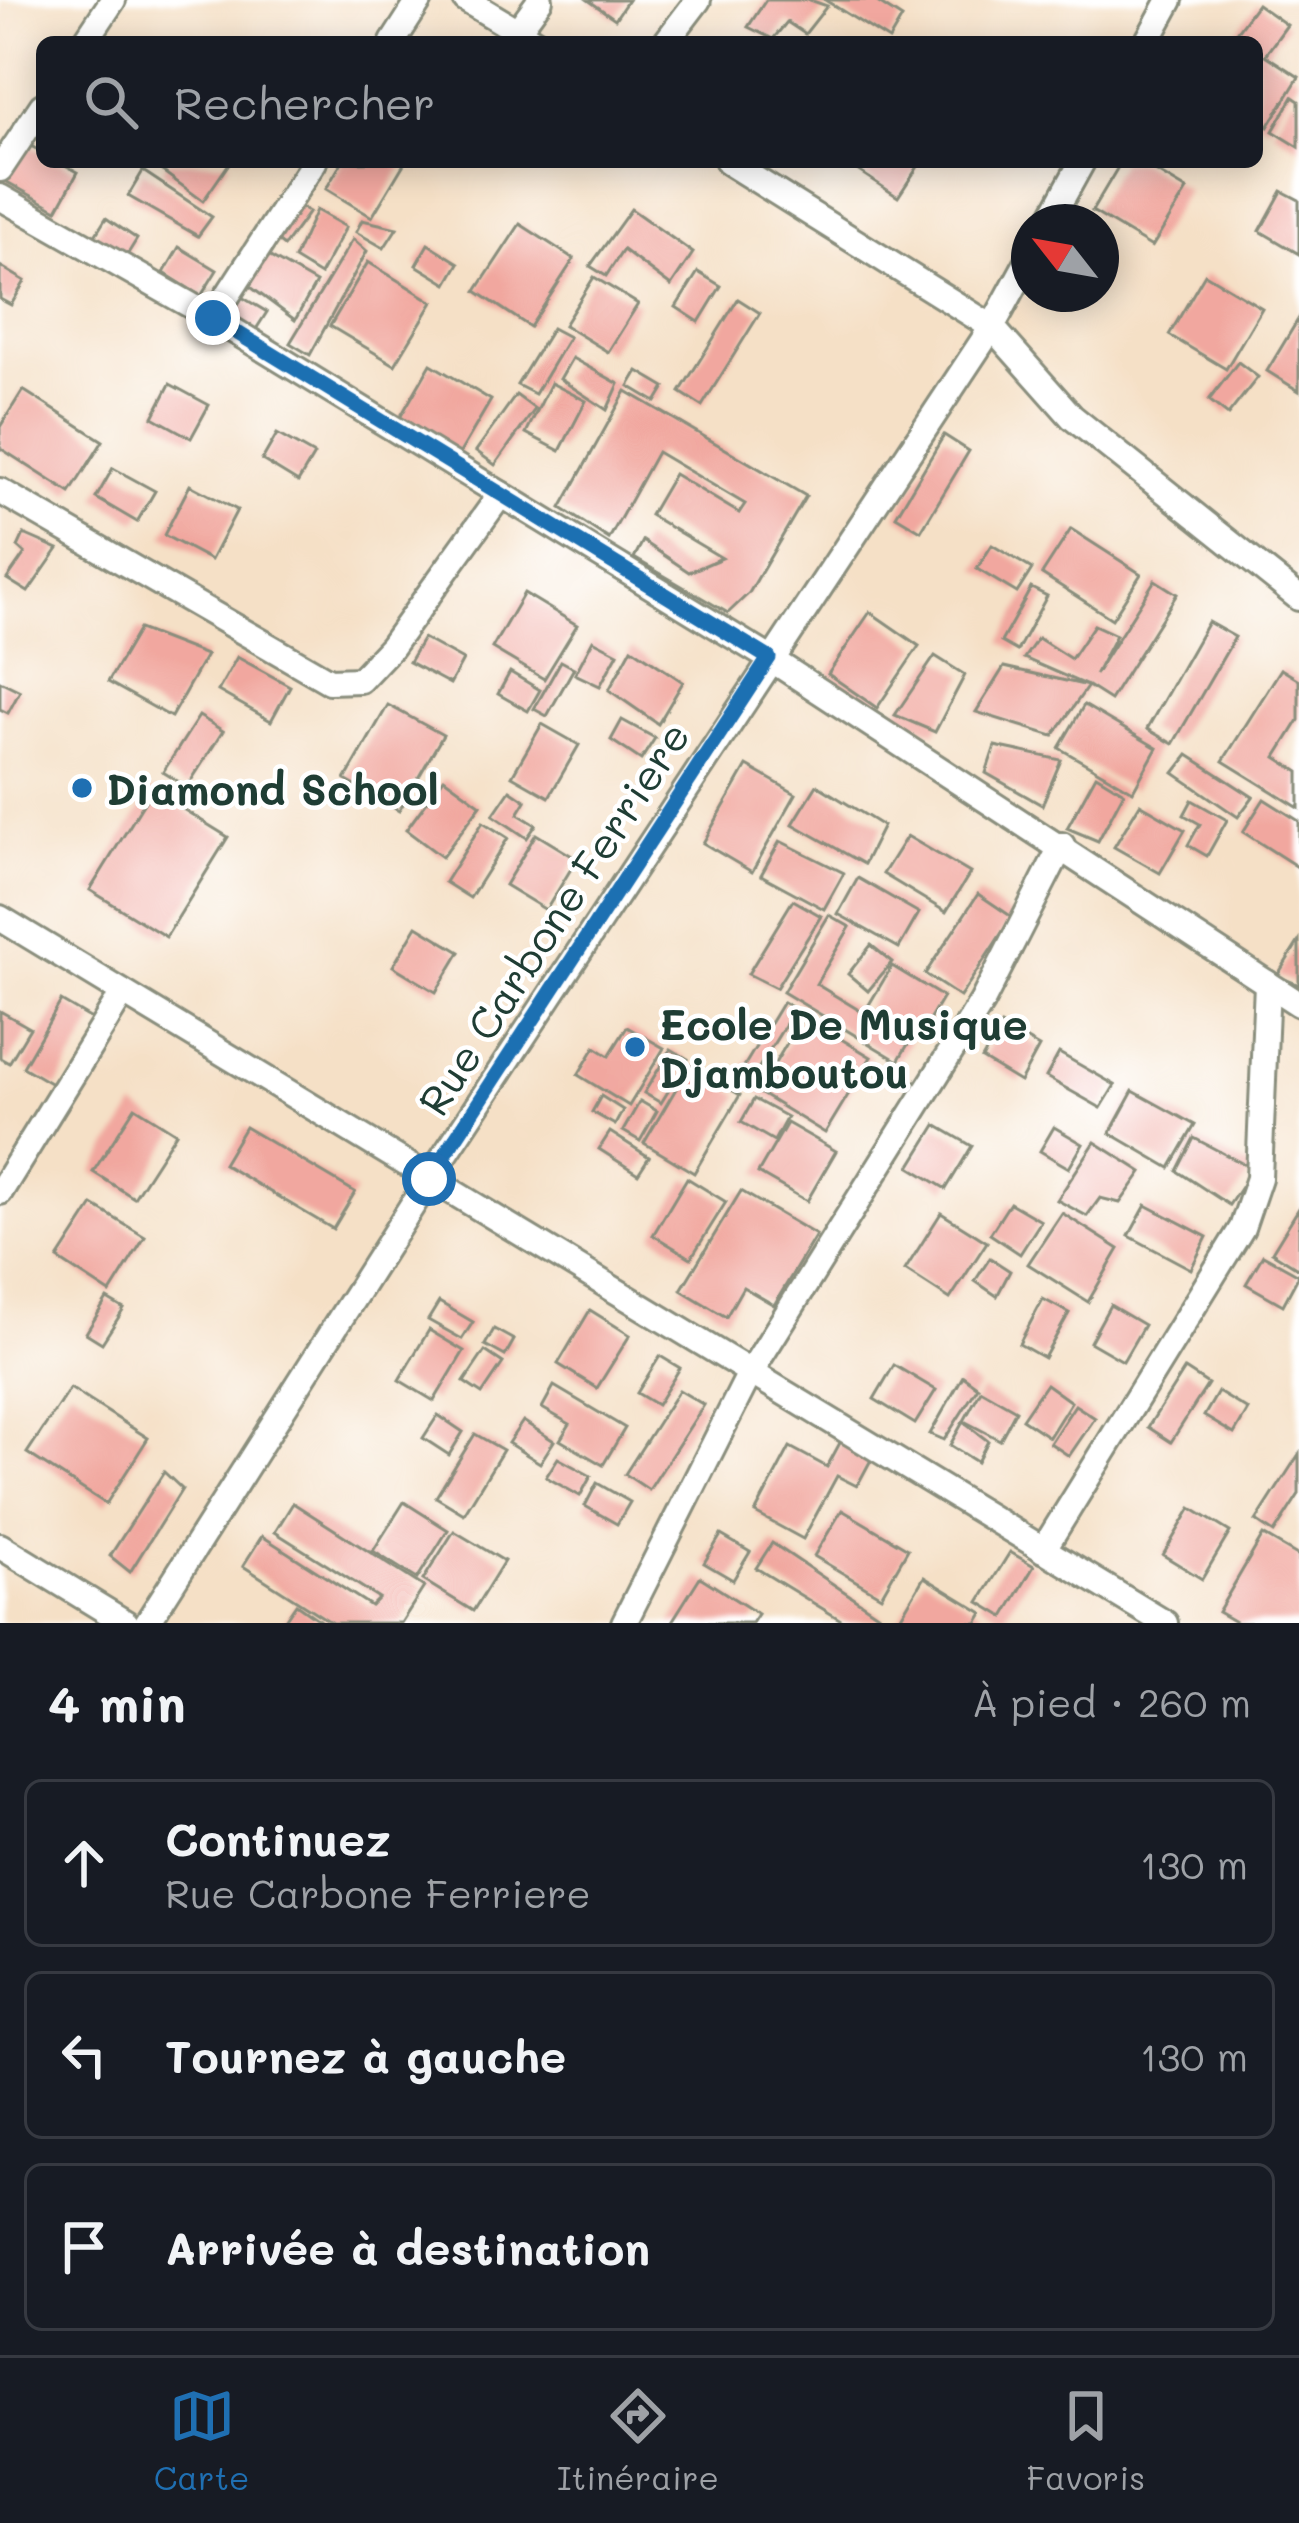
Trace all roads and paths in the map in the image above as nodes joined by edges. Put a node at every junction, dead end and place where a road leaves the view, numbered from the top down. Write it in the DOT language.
graph roads {
  1 [pos="113,0"];
  2 [pos="420,0"];
  3 [pos="466,0"];
  4 [pos="540,0"];
  5 [pos="698,0"];
  6 [pos="1170,0"];
  7 [pos="89,36"];
  8 [pos="397,36"];
  9 [pos="527,36"];
  10 [pos="671,36"];
  11 [pos="1150,36"];
  12 [pos="36,115"];
  13 [pos="310,168"];
  14 [pos="738,168"];
  15 [pos="1079,168"];
  16 [pos="0,169"];
  17 [pos="0,197"];
  18 [pos="1059,204"];
  19 [pos="1011,292"];
  20 [pos="213,318"];
  21 [pos="992,327"];
  22 [pos="0,491"];
  23 [pos="501,494"];
  24 [pos="1297,593"];
  25 [pos="769,658"];
  26 [pos="1062,845"];
  27 [pos="0,918"];
  28 [pos="1267,983"];
  29 [pos="123,993"];
  30 [pos="1299,1004"];
  31 [pos="429,1179"];
  32 [pos="0,1192"];
  33 [pos="750,1373"];
  34 [pos="0,1546"];
  35 [pos="1043,1550"];
  36 [pos="126,1623"];
  37 [pos="147,1623"];
  38 [pos="624,1623"];
  39 [pos="1165,1623"];
  1 -- 7 [label="street"];
  2 -- 8 [label="street"];
  3 -- 9 [label="street"];
  4 -- 9 [label="street"];
  5 -- 10 [label="street"];
  6 -- 11 [label="street"];
  12 -- 16 [label="street"];
  13 -- 20 [label="street"];
  14 -- 21 [label="street"];
  15 -- 18 [label="street"];
  17 -- 20 [label="street"];
  19 -- 21 [label="street, Rue Carbone Ferriere"];
  20 -- 23 [label="street"];
  21 -- 24 [label="street"];
  21 -- 25 [label="street, Rue Carbone Ferriere"];
  22 -- 23 [label="street"];
  23 -- 25 [label="street"];
  25 -- 26 [label="street"];
  25 -- 31 [label="street, Rue Carbone Ferriere"];
  26 -- 28 [label="street"];
  26 -- 33 [label="street"];
  27 -- 29 [label="street"];
  28 -- 30 [label="street"];
  28 -- 35 [label="street"];
  29 -- 31 [label="street"];
  29 -- 32 [label="street"];
  31 -- 33 [label="street"];
  31 -- 37 [label="street, Rue Carbone Ferriere"];
  33 -- 35 [label="street"];
  33 -- 38 [label="street"];
  34 -- 36 [label="street"];
  35 -- 39 [label="street"];
}
